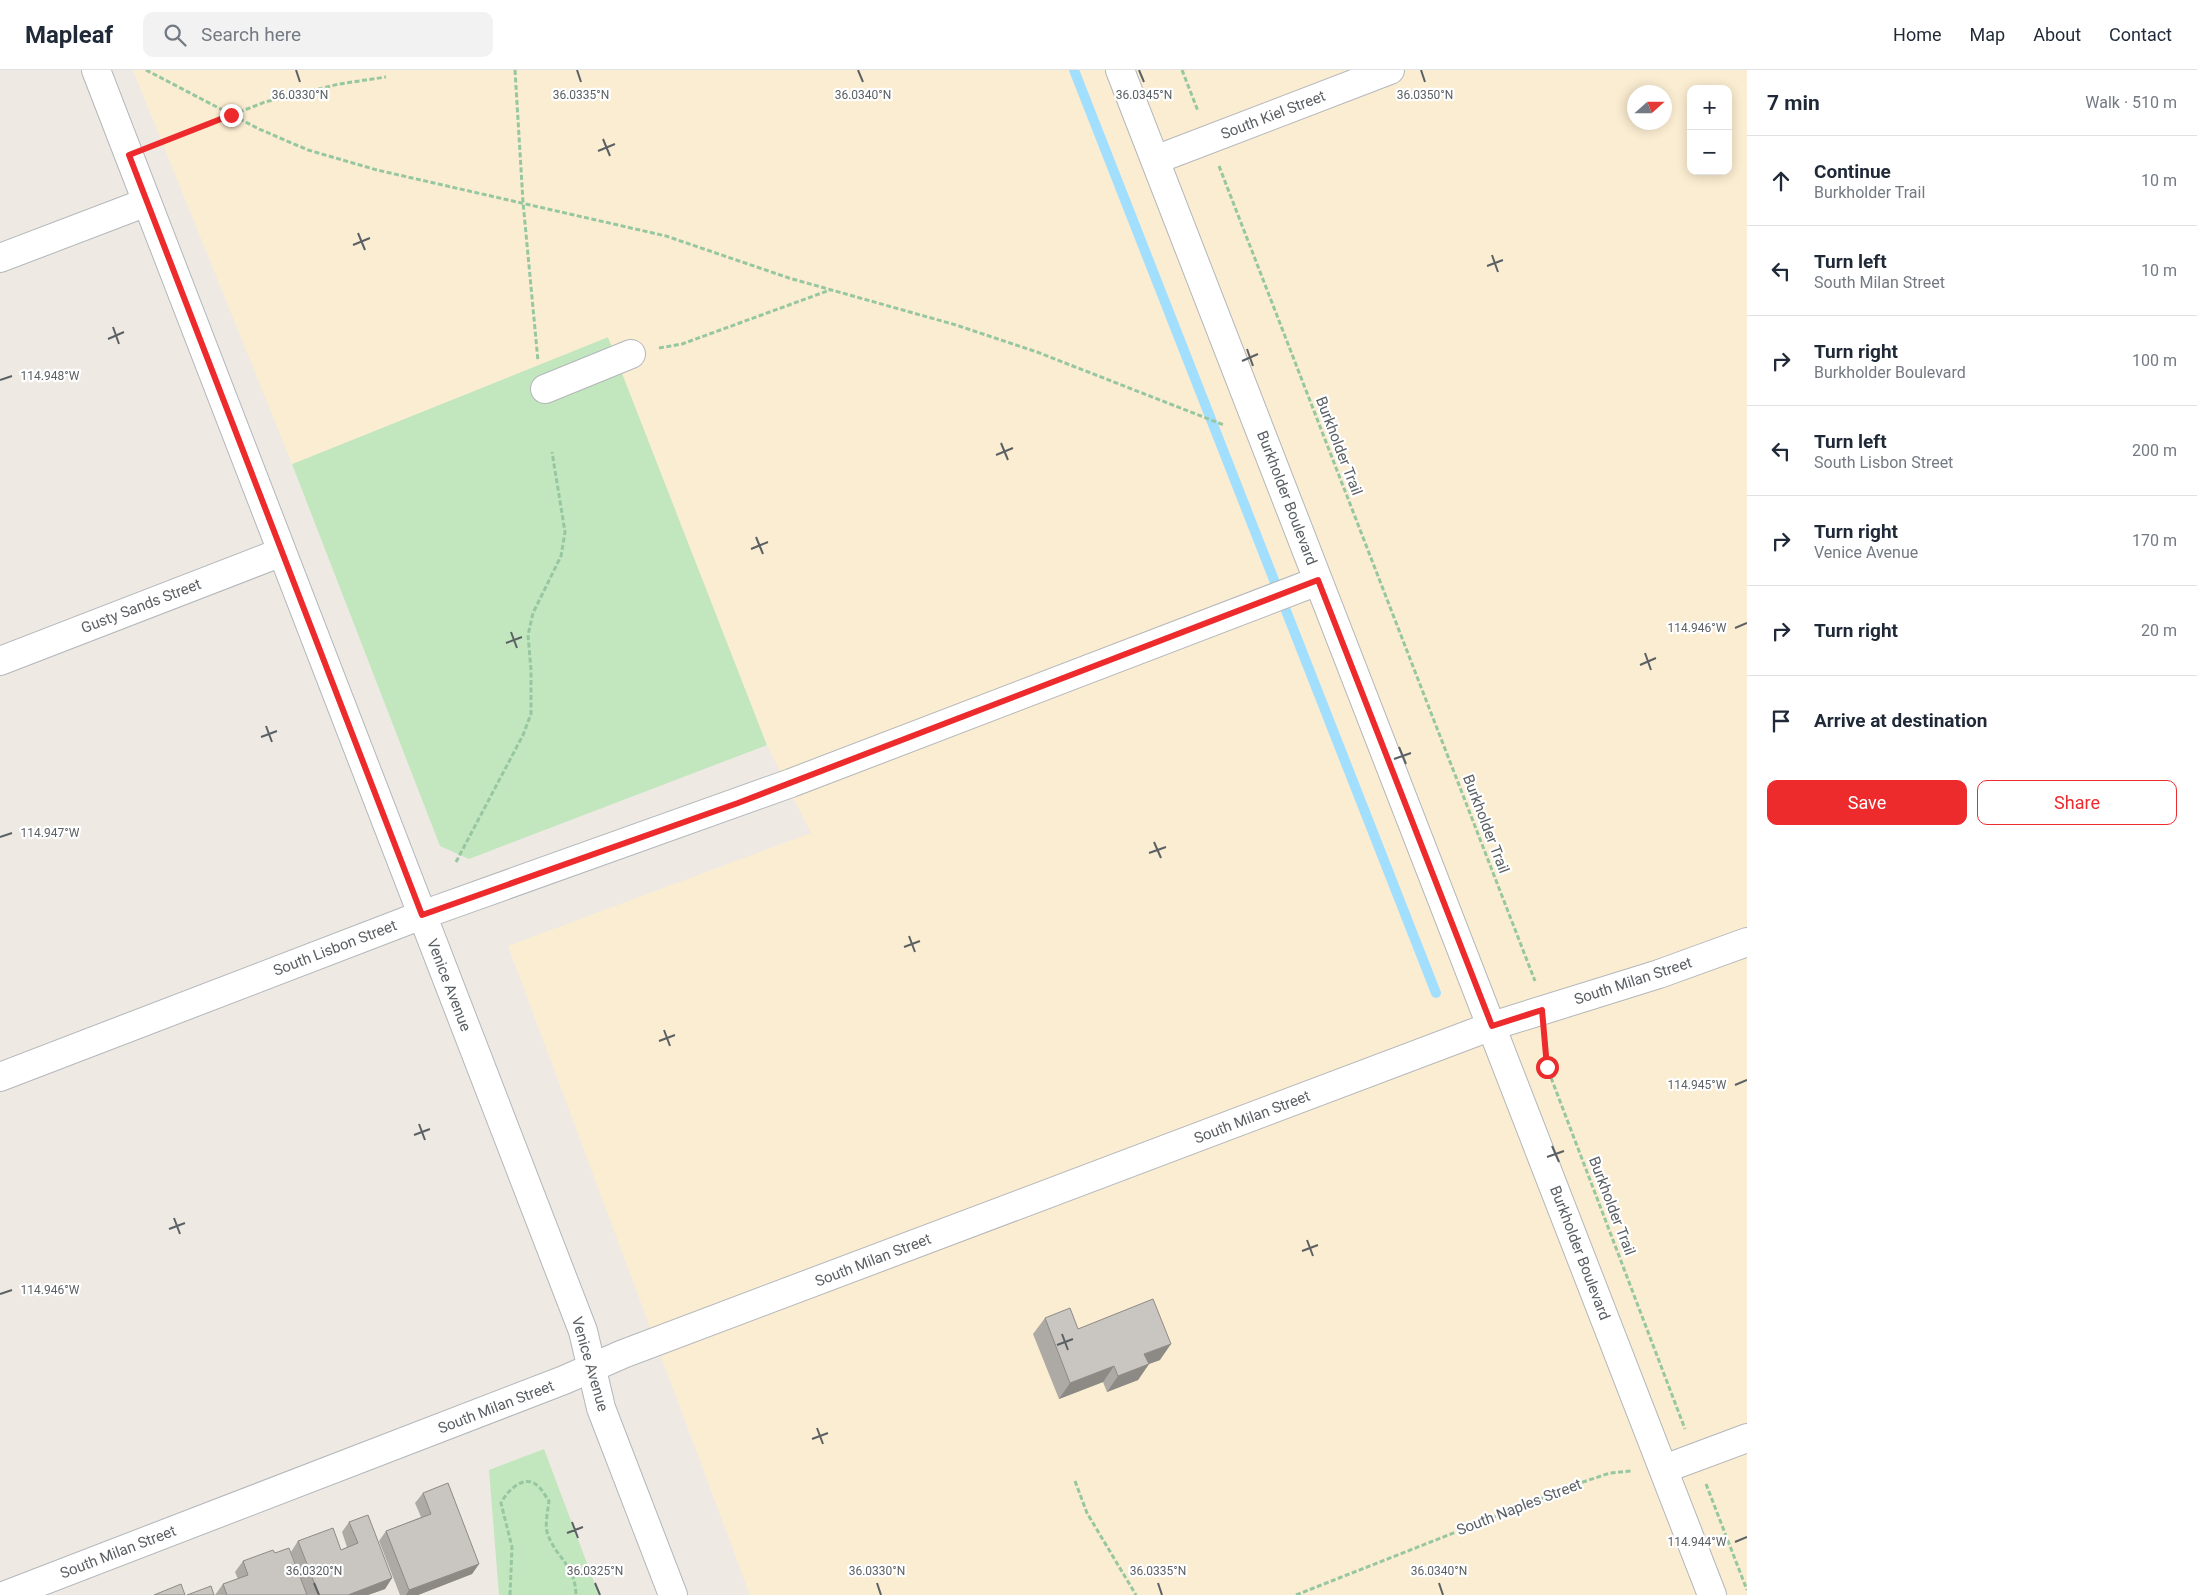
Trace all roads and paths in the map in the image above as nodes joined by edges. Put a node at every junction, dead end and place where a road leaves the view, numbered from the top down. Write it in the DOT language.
graph roads {
  1 [pos="96,70"];
  2 [pos="146,70"];
  3 [pos="515,70"];
  4 [pos="1182,70"];
  5 [pos="1390,70"];
  6 [pos="1121,71"];
  7 [pos="386,77"];
  8 [pos="231,115"];
  9 [pos="1209,139"];
  10 [pos="129,155"];
  11 [pos="1155,160"];
  12 [pos="147,202"];
  13 [pos="523,202"];
  14 [pos="0,258"];
  15 [pos="830,290"];
  16 [pos="631,354"];
  17 [pos="544,389"];
  18 [pos="1260,429"];
  19 [pos="552,452"];
  20 [pos="282,552"];
  21 [pos="1318,580"];
  22 [pos="0,661"];
  23 [pos="456,862"];
  24 [pos="422,915"];
  25 [pos="1747,942"];
  26 [pos="1542,1010"];
  27 [pos="1492,1026"];
  28 [pos="0,1077"];
  29 [pos="591,1368"];
  30 [pos="1747,1438"];
  31 [pos="1696,1457"];
  32 [pos="1664,1469"];
  33 [pos="1075,1481"];
  34 [pos="1747,1590"];
  35 [pos="6,1595"];
  36 [pos="510,1595"];
  37 [pos="576,1595"];
  38 [pos="673,1595"];
  39 [pos="1136,1595"];
  40 [pos="1296,1595"];
  41 [pos="1712,1595"];
  1 -- 10 [label="street, Venice Avenue"];
  2 -- 8 [label="path"];
  3 -- 13 [label="path"];
  4 -- 9 [label="path, Burkholder Trail"];
  5 -- 9 [label="street, South Kiel Street"];
  6 -- 11 [label="street, Burkholder Boulevard"];
  7 -- 8 [label="path"];
  8 -- 10 [label="path"];
  8 -- 13 [label="path"];
  9 -- 11 [label="street, South Kiel Street"];
  9 -- 26 [label="path, Burkholder Trail"];
  10 -- 12 [label="street, Venice Avenue"];
  11 -- 18 [label="street, Burkholder Boulevard"];
  12 -- 14 [label="street"];
  12 -- 20 [label="street, Venice Avenue"];
  13 -- 15 [label="path"];
  13 -- 17 [label="path"];
  15 -- 16 [label="path"];
  15 -- 18 [label="path"];
  16 -- 17 [label="street"];
  18 -- 21 [label="street, Burkholder Boulevard"];
  19 -- 23 [label="path"];
  20 -- 22 [label="street, Gusty Sands Street"];
  20 -- 24 [label="street, Venice Avenue"];
  21 -- 24 [label="street, South Lisbon Street"];
  21 -- 27 [label="street, Burkholder Boulevard"];
  24 -- 28 [label="street, South Lisbon Street"];
  24 -- 29 [label="street, Venice Avenue"];
  25 -- 26 [label="street, South Milan Street"];
  26 -- 27 [label="street, South Milan Street"];
  26 -- 31 [label="path, Burkholder Trail"];
  27 -- 29 [label="street, South Milan Street"];
  27 -- 32 [label="street, Burkholder Boulevard"];
  29 -- 35 [label="street, South Milan Street"];
  29 -- 38 [label="street, Venice Avenue"];
  30 -- 31 [label="street"];
  31 -- 32 [label="street"];
  31 -- 34 [label="path, Burkholder Trail"];
  32 -- 40 [label="path, South Naples Street"];
  32 -- 41 [label="street, Burkholder Boulevard"];
  33 -- 39 [label="path"];
  36 -- 37 [label="path"];
}
